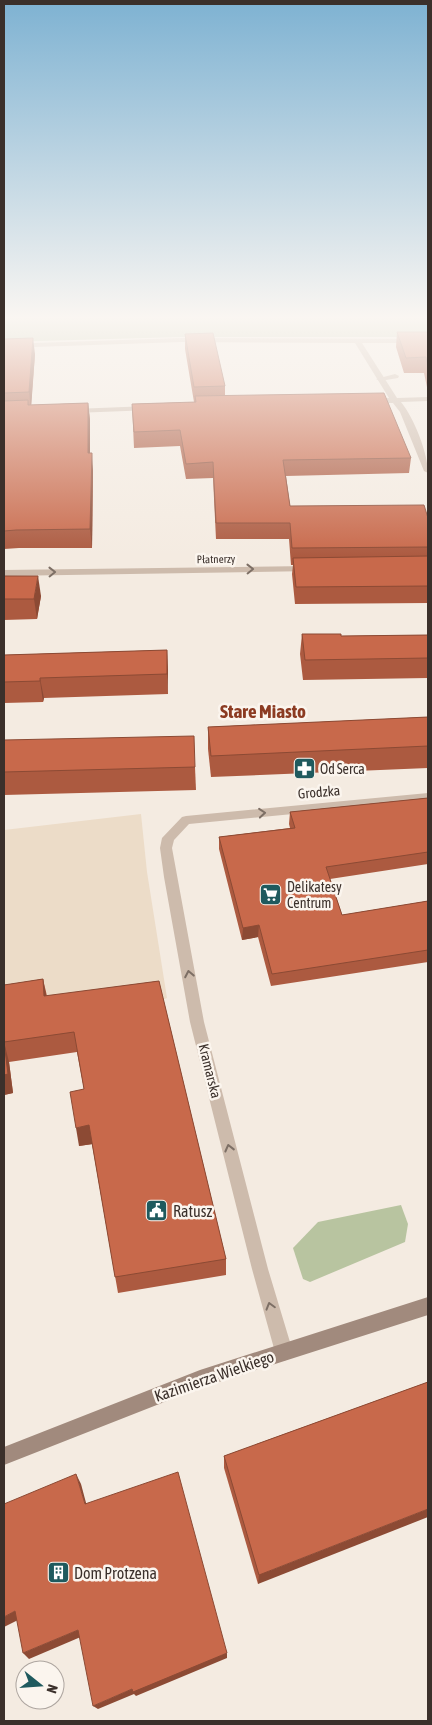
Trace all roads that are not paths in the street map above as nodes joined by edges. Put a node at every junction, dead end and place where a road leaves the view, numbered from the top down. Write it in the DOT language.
graph roads {
  1 [pos="392,396"];
  2 [pos="428,399"];
  3 [pos="394,400"];
  4 [pos="366,401"];
  5 [pos="160,407"];
  6 [pos="63,411"];
  7 [pos="428,471"];
  8 [pos="316,569"];
  9 [pos="4,573"];
  10 [pos="428,797"];
  11 [pos="213,817"];
  12 [pos="428,1306"];
  13 [pos="284,1352"];
  14 [pos="4,1456"];
  1 -- 3 [label="street"];
  2 -- 3 [label="street"];
  3 -- 4 [label="street"];
  3 -- 7 [label="street"];
  5 -- 6 [label="street"];
  9 -- 8 [label="street, Płatnerzy, one-way"];
  11 -- 10 [label="street, Grodzka, one-way"];
  13 -- 11 [label="street, Kramarska, one-way"];
  12 -- 13 [label="street, Kazimierza Wielkiego"];
  13 -- 14 [label="street, Kazimierza Wielkiego"];
}
